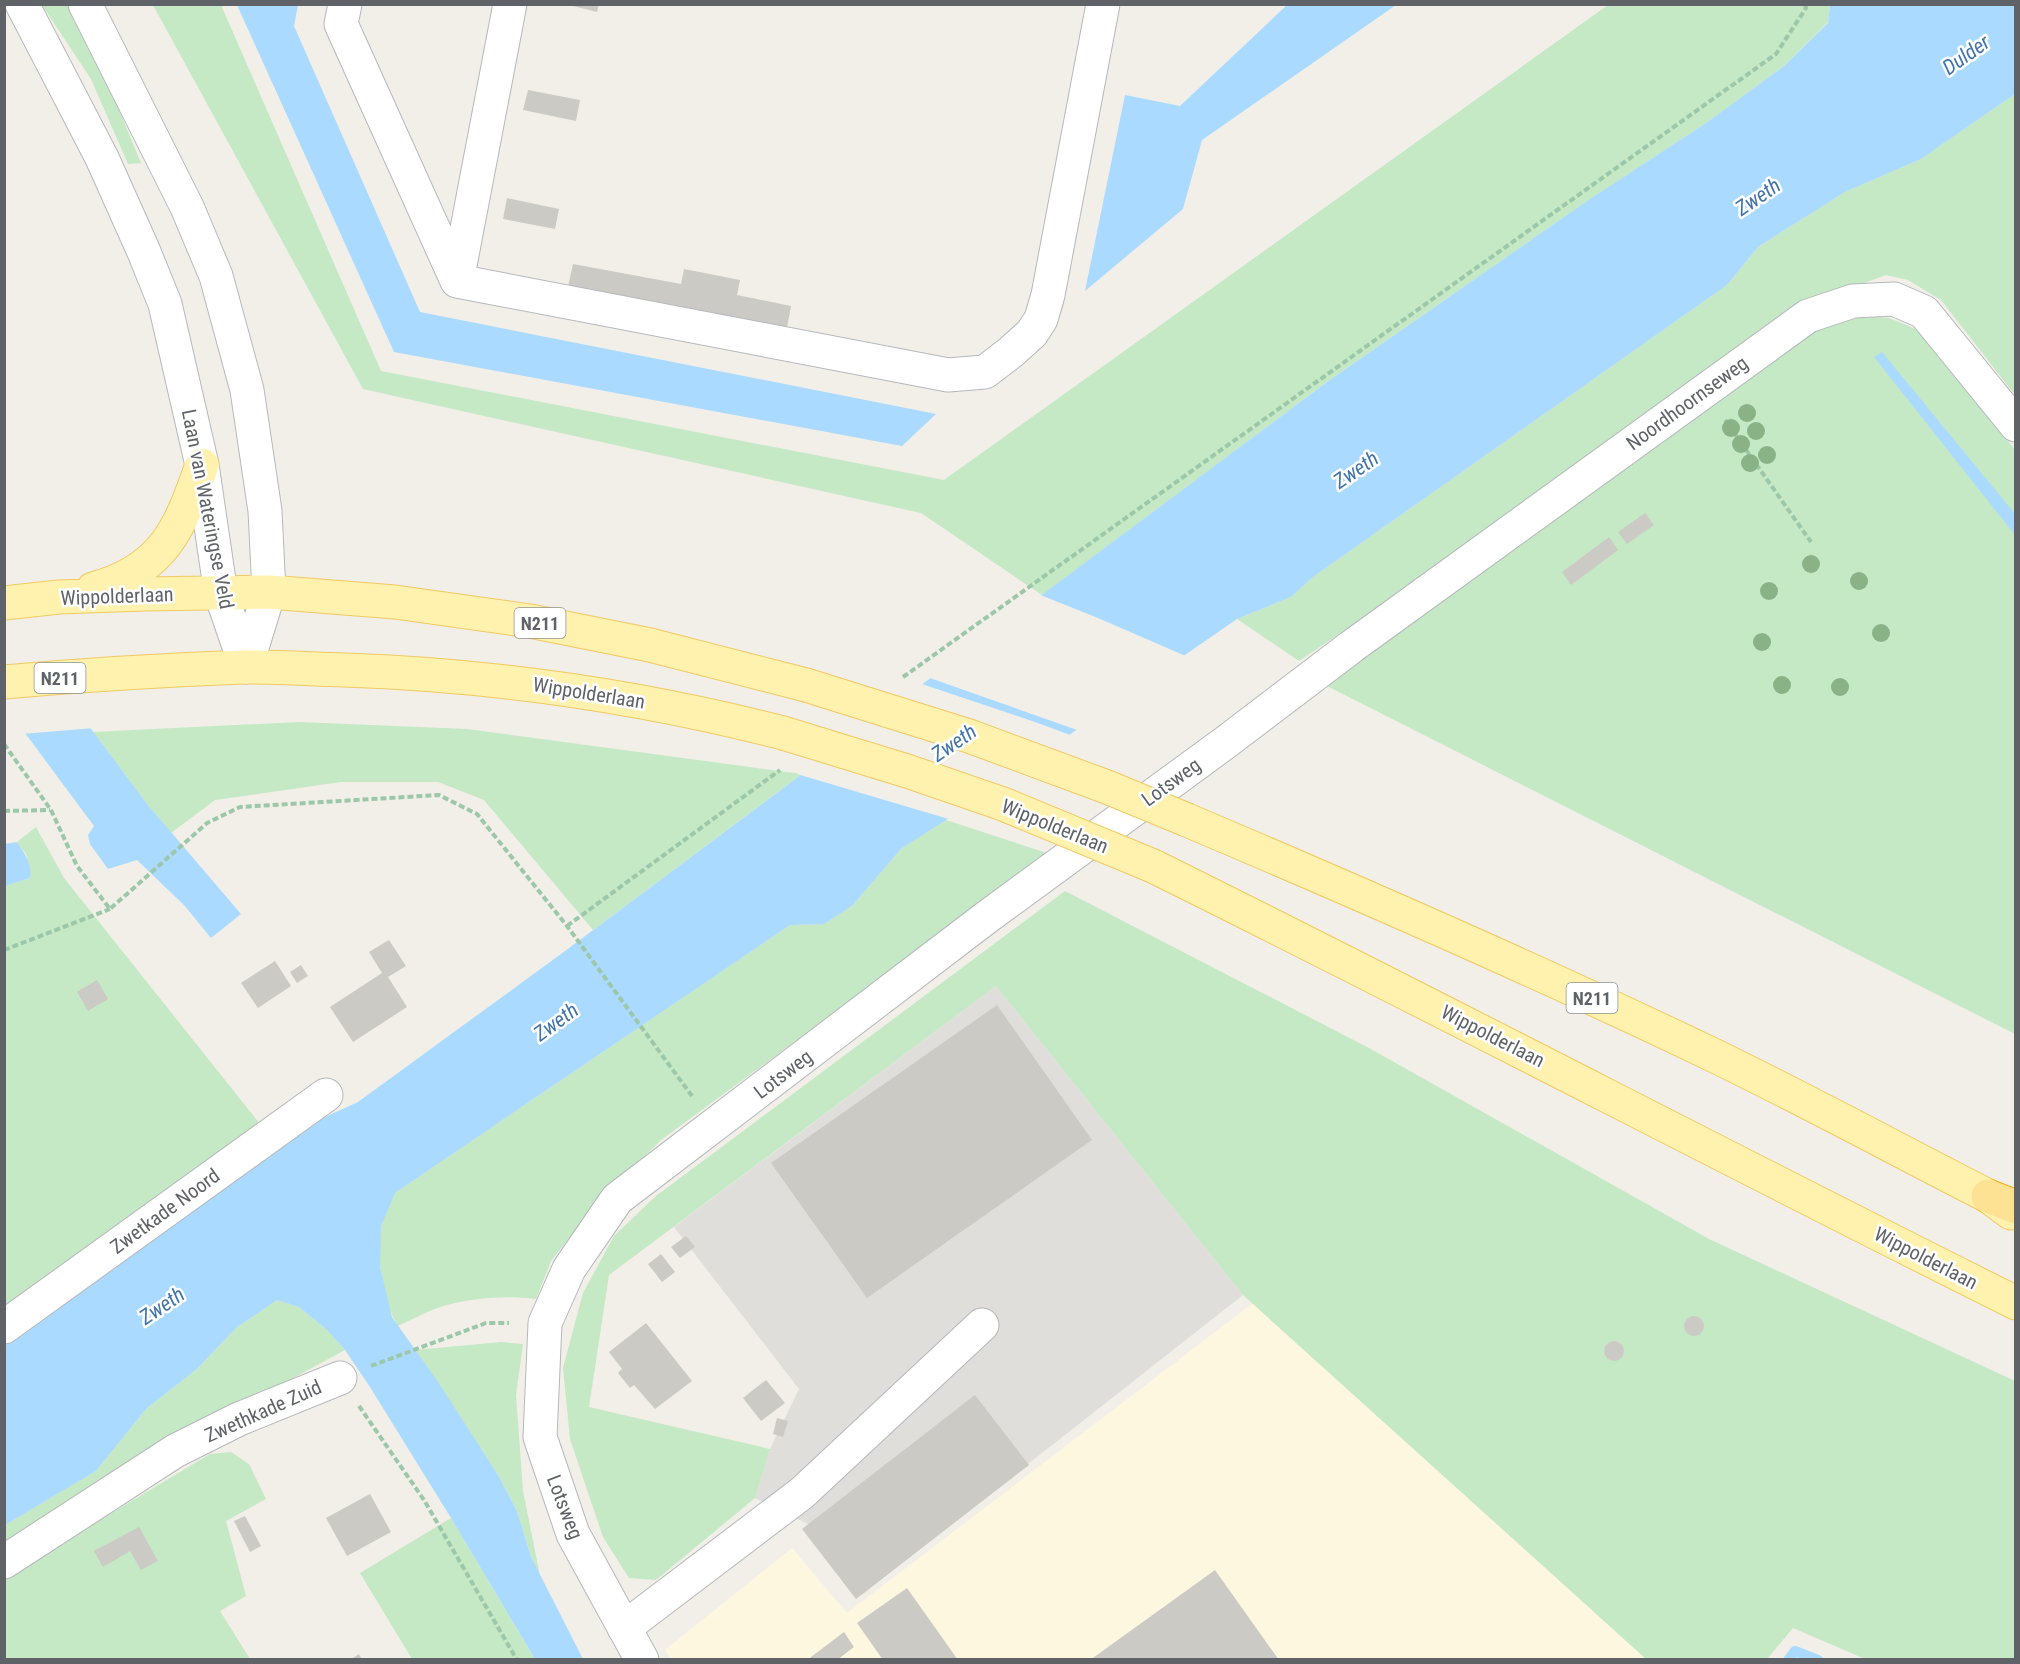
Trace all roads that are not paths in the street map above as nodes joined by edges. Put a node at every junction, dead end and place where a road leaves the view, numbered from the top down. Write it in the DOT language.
graph roads {
  1 [pos="22,4"];
  2 [pos="84,4"];
  3 [pos="345,4"];
  4 [pos="510,4"];
  5 [pos="1103,4"];
  6 [pos="458,281"];
  7 [pos="2016,425"];
  8 [pos="202,465"];
  9 [pos="269,592"];
  10 [pos="221,594"];
  11 [pos="60,597"];
  12 [pos="4,603"];
  13 [pos="1351,646"];
  14 [pos="246,668"];
  15 [pos="4,682"];
  16 [pos="326,1095"];
  17 [pos="2002,1202"];
  18 [pos="2016,1215"];
  19 [pos="2016,1303"];
  20 [pos="982,1325"];
  21 [pos="4,1328"];
  22 [pos="340,1378"];
  23 [pos="4,1562"];
  24 [pos="624,1628"];
  25 [pos="642,1659"];
  1 -- 8 [label="street, Laan van Wateringse Veld"];
  2 -- 9 [label="street, Laan van Wateringse Veld"];
  3 -- 6 [label="street"];
  4 -- 6 [label="street"];
  5 -- 6 [label="street"];
  7 -- 13 [label="street, Noordhoornseweg"];
  8 -- 10 [label="street, Laan van Wateringse Veld"];
  8 -- 11 [label="main road"];
  9 -- 10 [label="main road, Wippolderlaan / N211"];
  9 -- 14 [label="street, Laan van Wateringse Veld"];
  9 -- 17 [label="main road, Wippolderlaan / N211, bridge"];
  10 -- 11 [label="main road, Wippolderlaan / N211"];
  10 -- 14 [label="street, Laan van Wateringse Veld"];
  11 -- 12 [label="main road, Wippolderlaan / N211"];
  13 -- 24 [label="street, Lotsweg"];
  14 -- 15 [label="main road, Wippolderlaan / N211"];
  14 -- 19 [label="main road, Wippolderlaan / N211, bridge"];
  16 -- 21 [label="street, Zwetkade Noord"];
  17 -- 18 [label="main road, Wippolderlaan / N211"];
  20 -- 24 [label="street"];
  22 -- 23 [label="street, Zwethkade Zuid"];
  24 -- 25 [label="street, Lotsweg"];
}
